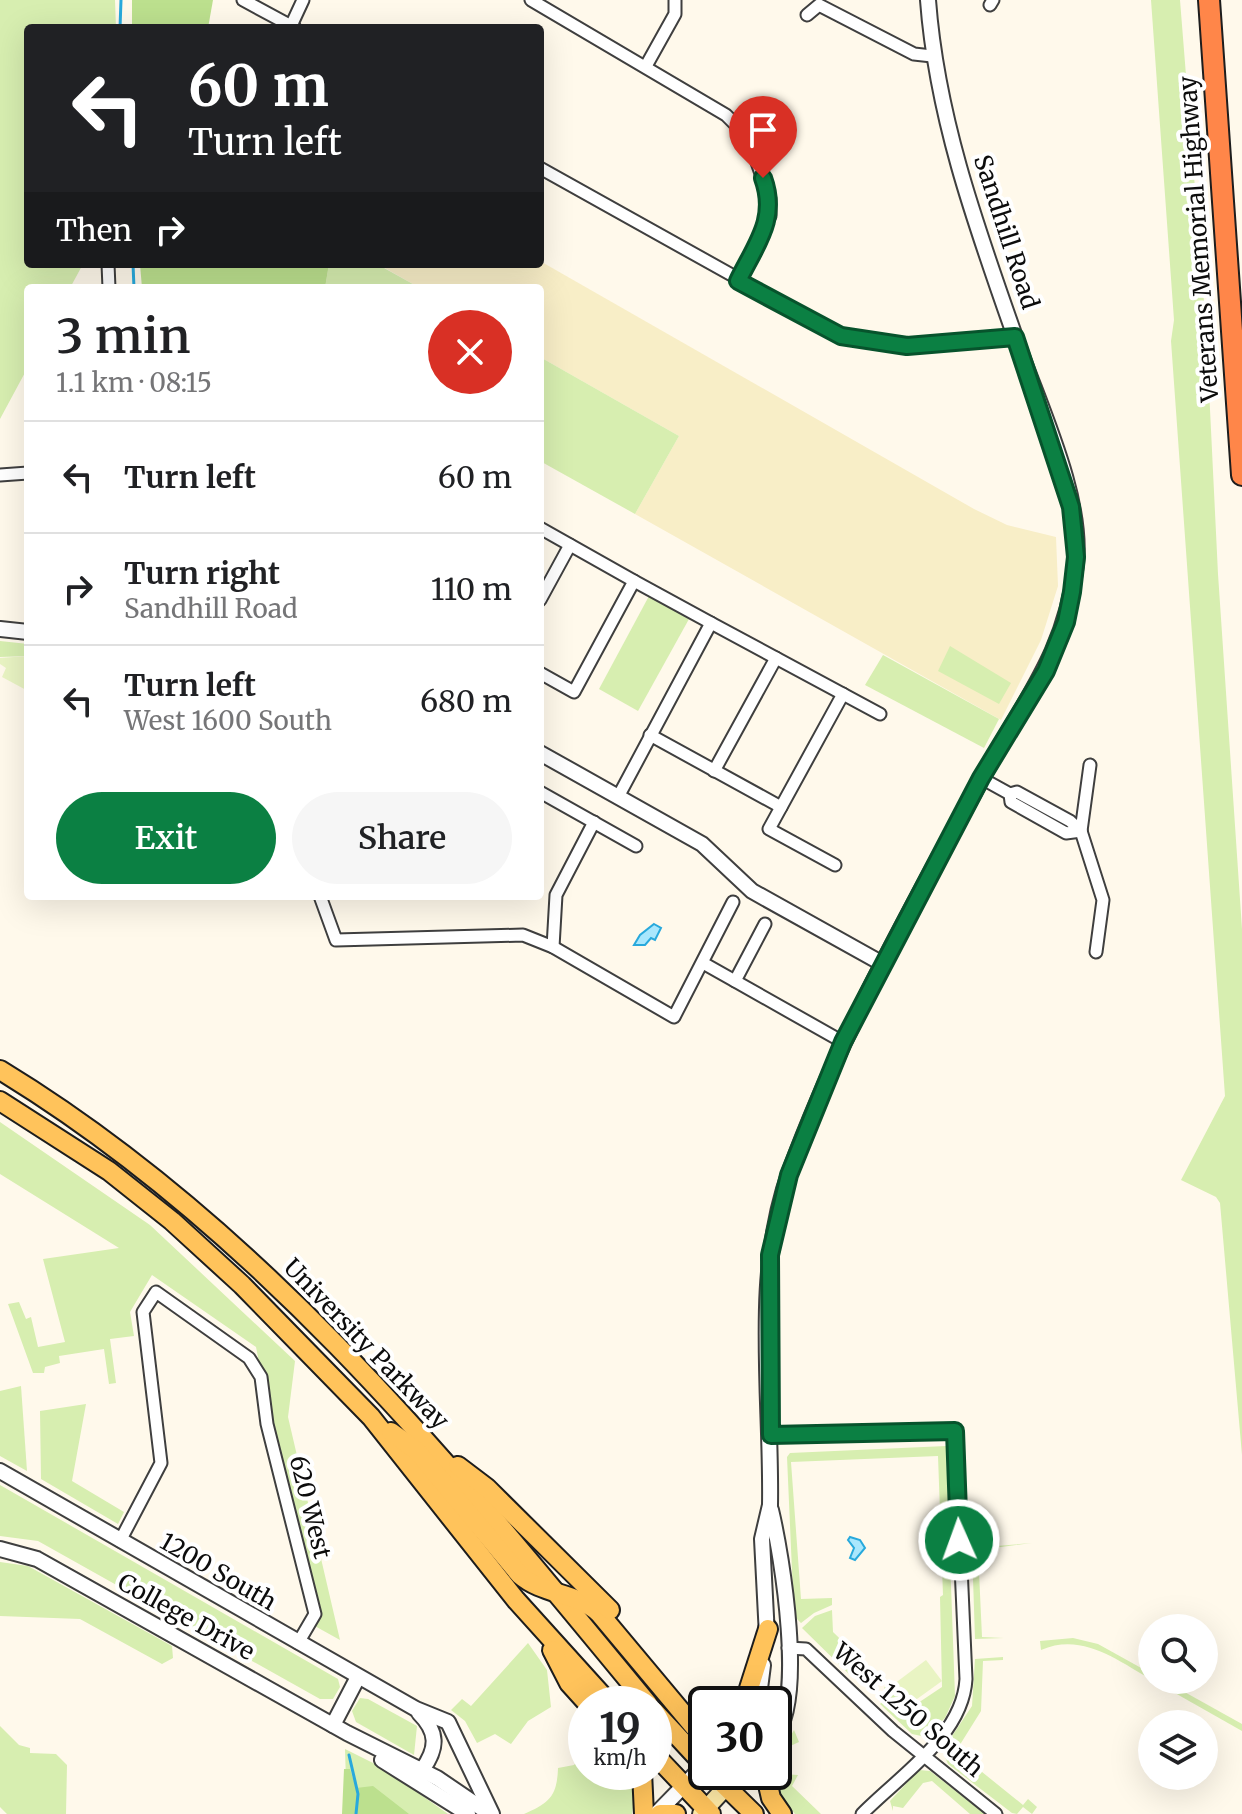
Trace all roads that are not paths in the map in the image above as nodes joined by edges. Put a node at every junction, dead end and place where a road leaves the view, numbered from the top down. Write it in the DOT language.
graph roads {
  1 [pos="243,0"];
  2 [pos="303,0"];
  3 [pos="531,0"];
  4 [pos="675,0"];
  5 [pos="928,0"];
  6 [pos="1209,0"];
  7 [pos="807,15"];
  8 [pos="287,24"];
  9 [pos="293,24"];
  10 [pos="932,56"];
  11 [pos="646,66"];
  12 [pos="544,170"];
  13 [pos="738,281"];
  14 [pos="1015,337"];
  15 [pos="24,473"];
  16 [pos="0,475"];
  17 [pos="1242,475"];
  18 [pos="544,530"];
  19 [pos="570,545"];
  20 [pos="634,581"];
  21 [pos="544,593"];
  22 [pos="711,623"];
  23 [pos="0,629"];
  24 [pos="24,632"];
  25 [pos="776,658"];
  26 [pos="544,675"];
  27 [pos="843,694"];
  28 [pos="880,714"];
  29 [pos="650,735"];
  30 [pos="544,755"];
  31 [pos="1090,765"];
  32 [pos="714,771"];
  33 [pos="981,778"];
  34 [pos="544,794"];
  35 [pos="618,797"];
  36 [pos="781,807"];
  37 [pos="594,822"];
  38 [pos="1081,831"];
  39 [pos="636,846"];
  40 [pos="835,865"];
  41 [pos="321,900"];
  42 [pos="733,902"];
  43 [pos="765,924"];
  44 [pos="553,947"];
  45 [pos="1096,952"];
  46 [pos="703,963"];
  47 [pos="883,964"];
  48 [pos="735,981"];
  49 [pos="843,1042"];
  50 [pos="0,1070"];
  51 [pos="0,1101"];
  52 [pos="371,1417"];
  53 [pos="771,1435"];
  54 [pos="430,1445"];
  55 [pos="0,1471"];
  56 [pos="770,1505"];
  57 [pos="120,1541"];
  58 [pos="0,1549"];
  59 [pos="555,1592"];
  60 [pos="538,1623"];
  61 [pos="768,1629"];
  62 [pos="298,1643"];
  63 [pos="788,1648"];
  64 [pos="358,1677"];
  65 [pos="572,1686"];
  66 [pos="594,1686"];
  67 [pos="633,1686"];
  68 [pos="750,1686"];
  69 [pos="760,1686"];
  70 [pos="789,1686"];
  71 [pos="688,1700"];
  72 [pos="416,1709"];
  73 [pos="688,1719"];
  74 [pos="333,1725"];
  75 [pos="672,1730"];
  76 [pos="347,1733"];
  77 [pos="688,1747"];
  78 [pos="922,1755"];
  79 [pos="422,1770"];
  80 [pos="672,1774"];
  81 [pos="688,1782"];
  82 [pos="683,1786"];
  83 [pos="643,1790"];
  84 [pos="724,1790"];
  85 [pos="729,1790"];
  86 [pos="769,1790"];
  87 [pos="706,1812"];
  88 [pos="468,1814"];
  89 [pos="491,1814"];
  90 [pos="644,1814"];
  91 [pos="658,1814"];
  92 [pos="676,1814"];
  93 [pos="754,1814"];
  94 [pos="782,1814"];
  95 [pos="862,1814"];
  96 [pos="996,1814"];
  1 -- 8 [label="street"];
  2 -- 9 [label="street"];
  3 -- 11 [label="street"];
  4 -- 11 [label="street"];
  5 -- 10 [label="street, Sandhill Road"];
  6 -- 17 [label="highway, Veterans Memorial Highway"];
  7 -- 10 [label="street"];
  10 -- 14 [label="street, Sandhill Road"];
  11 -- 13 [label="street"];
  12 -- 13 [label="street"];
  13 -- 14 [label="street"];
  14 -- 33 [label="street, Sandhill Road"];
  15 -- 16 [label="street"];
  18 -- 19 [label="street"];
  19 -- 20 [label="street"];
  19 -- 21 [label="street"];
  20 -- 22 [label="street"];
  20 -- 26 [label="street"];
  22 -- 25 [label="street"];
  22 -- 29 [label="street"];
  23 -- 24 [label="street"];
  25 -- 27 [label="street"];
  25 -- 32 [label="street"];
  27 -- 28 [label="street"];
  27 -- 36 [label="street"];
  29 -- 32 [label="street"];
  29 -- 35 [label="street"];
  30 -- 35 [label="street"];
  31 -- 38 [label="street"];
  32 -- 36 [label="street"];
  33 -- 38 [label="street"];
  33 -- 47 [label="street, Sandhill Road"];
  34 -- 37 [label="street"];
  35 -- 47 [label="street"];
  36 -- 40 [label="street"];
  37 -- 39 [label="street"];
  37 -- 44 [label="street"];
  38 -- 45 [label="street"];
  41 -- 44 [label="street"];
  42 -- 46 [label="street"];
  43 -- 48 [label="street"];
  44 -- 46 [label="street"];
  46 -- 48 [label="street"];
  47 -- 49 [label="street, Sandhill Road"];
  48 -- 49 [label="street"];
  49 -- 53 [label="street, Sandhill Road"];
  50 -- 54 [label="main road, University Parkway"];
  51 -- 52 [label="main road, University Parkway"];
  52 -- 59 [label="main road"];
  52 -- 60 [label="main road, University Parkway"];
  53 -- 56 [label="street, Sandhill Road"];
  53 -- 78 [label="street"];
  54 -- 59 [label="main road, University Parkway"];
  54 -- 71 [label="main road"];
  55 -- 57 [label="street, 1200 South"];
  56 -- 61 [label="street, Sandhill Road"];
  56 -- 63 [label="street, Sandhill Road"];
  57 -- 62 [label="street, 1200 South"];
  57 -- 62 [label="street, 620 West"];
  58 -- 74 [label="street, College Drive"];
  59 -- 67 [label="main road, University Parkway"];
  59 -- 73 [label="main road"];
  60 -- 65 [label="main road"];
  60 -- 66 [label="main road, University Parkway"];
  61 -- 68 [label="main road"];
  61 -- 69 [label="street, Sandhill Road"];
  62 -- 64 [label="street, 1200 South"];
  63 -- 70 [label="street, Sandhill Road"];
  63 -- 78 [label="street, West 1250 South"];
  64 -- 72 [label="street, 1200 South"];
  64 -- 74 [label="street"];
  72 -- 79 [label="street"];
  72 -- 89 [label="street, 1200 South"];
  74 -- 76 [label="street, College Drive"];
  75 -- 77 [label="main road"];
  76 -- 79 [label="street, College Drive"];
  76 -- 88 [label="street, College Drive"];
  78 -- 95 [label="street"];
  78 -- 96 [label="street, West 1250 South"];
  79 -- 89 [label="street, College Drive"];
  80 -- 82 [label="main road"];
  81 -- 82 [label="street"];
  82 -- 87 [label="main road"];
  82 -- 91 [label="street"];
  83 -- 90 [label="main road"];
  84 -- 87 [label="main road"];
  85 -- 93 [label="main road"];
  86 -- 94 [label="main road"];
  91 -- 92 [label="main road"];
}
